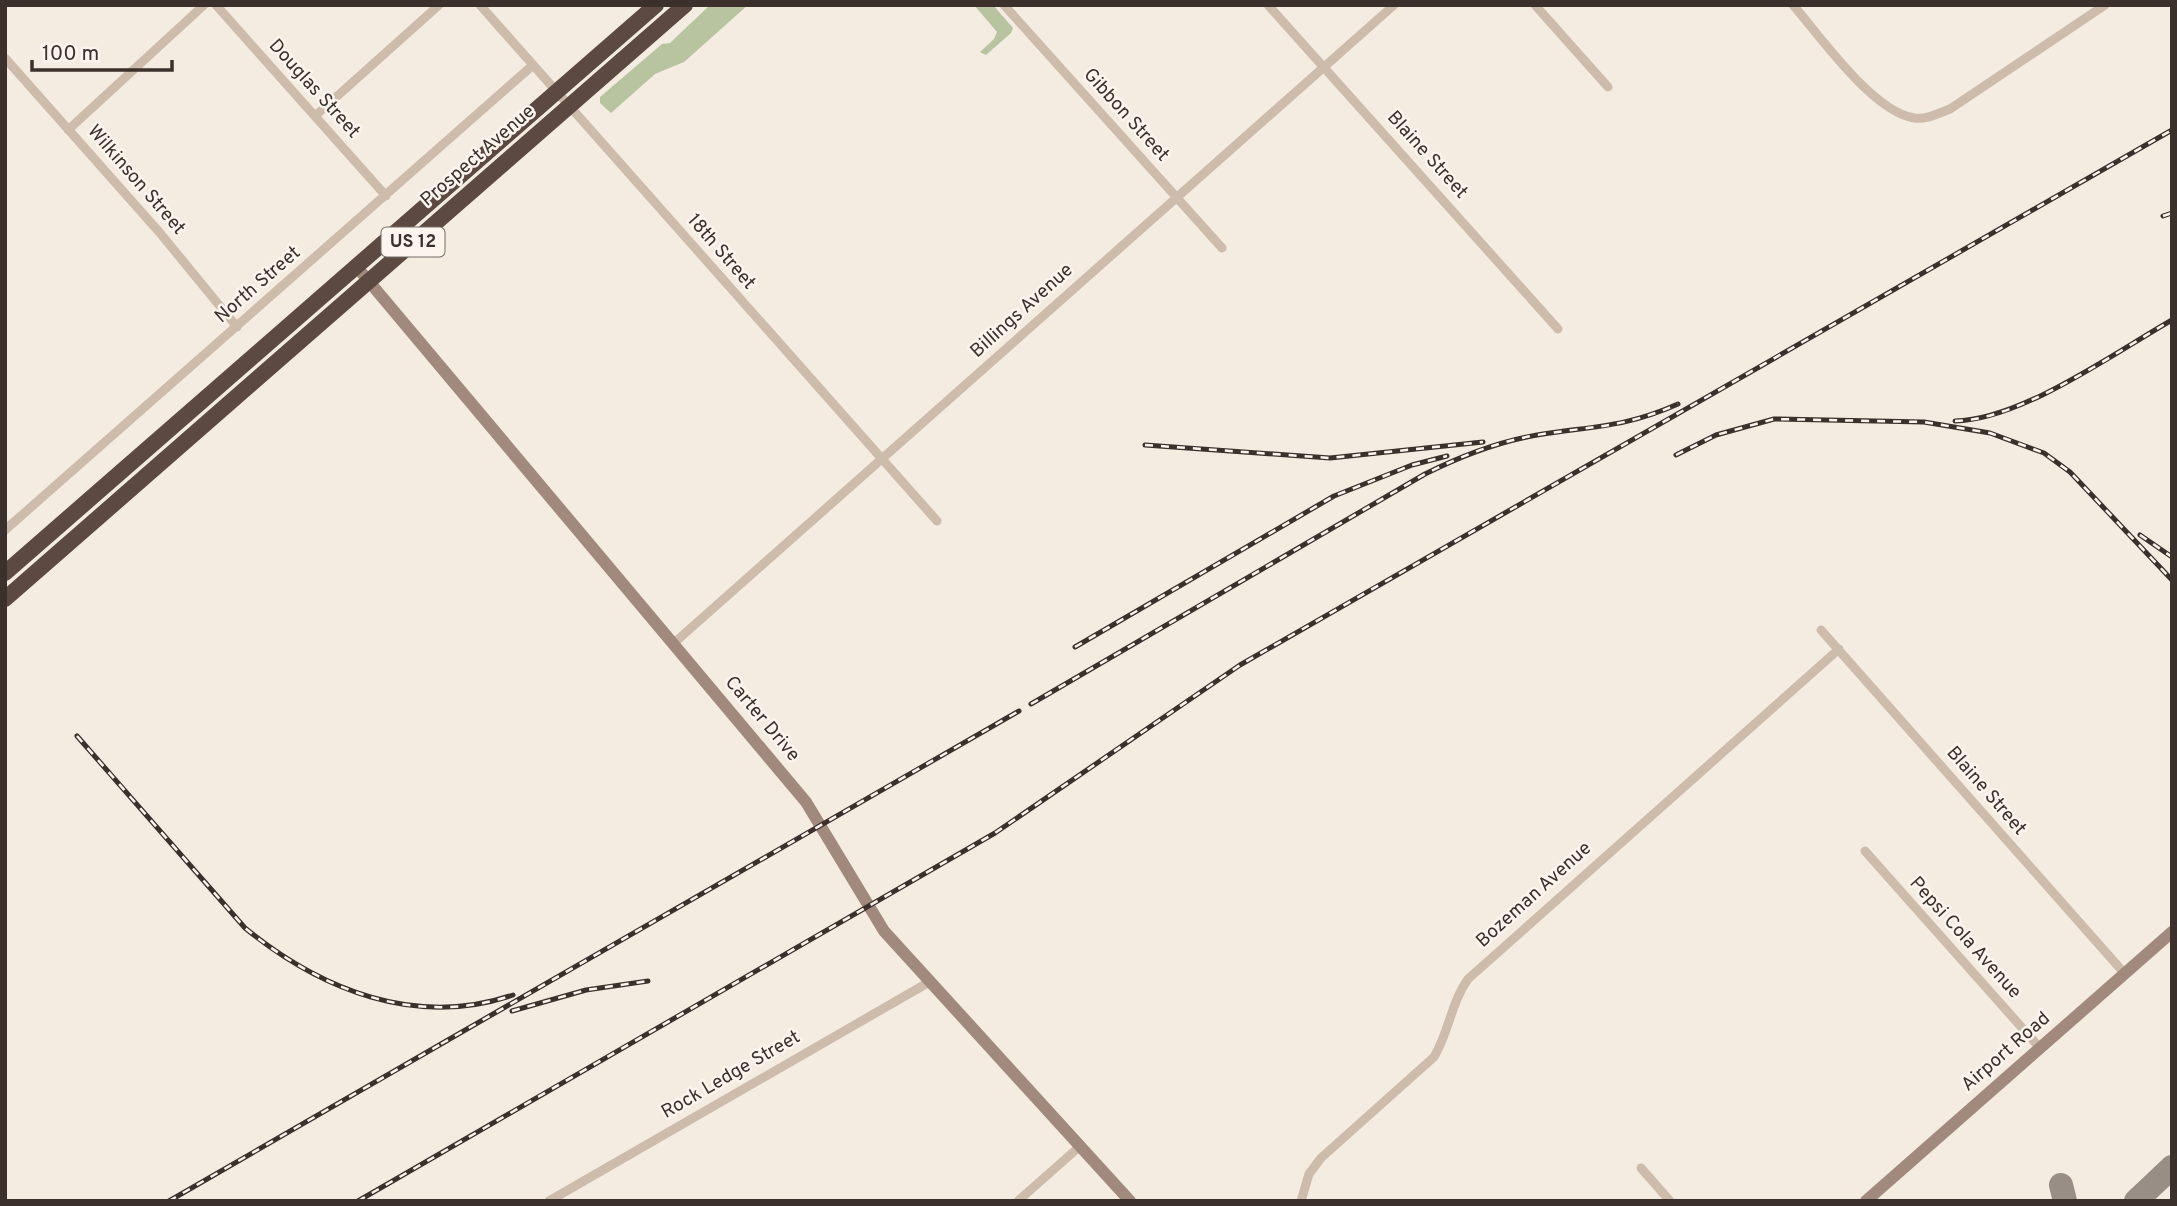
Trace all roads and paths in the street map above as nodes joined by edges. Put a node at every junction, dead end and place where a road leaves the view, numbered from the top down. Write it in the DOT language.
graph roads {
  1 [pos="204,5"];
  2 [pos="216,5"];
  3 [pos="439,5"];
  4 [pos="480,5"];
  5 [pos="656,5"];
  6 [pos="685,5"];
  7 [pos="1004,5"];
  8 [pos="1268,5"];
  9 [pos="1394,5"];
  10 [pos="1535,5"];
  11 [pos="1793,5"];
  12 [pos="2105,5"];
  13 [pos="5,58"];
  14 [pos="533,65"];
  15 [pos="1325,67"];
  16 [pos="1608,87"];
  17 [pos="556,92"];
  18 [pos="569,105"];
  19 [pos="315,116"];
  20 [pos="68,130"];
  21 [pos="386,196"];
  22 [pos="1177,198"];
  23 [pos="1222,248"];
  24 [pos="356,266"];
  25 [pos="369,281"];
  26 [pos="237,327"];
  27 [pos="1559,329"];
  28 [pos="881,460"];
  29 [pos="937,521"];
  30 [pos="5,530"];
  31 [pos="5,573"];
  32 [pos="5,599"];
  33 [pos="1821,630"];
  34 [pos="674,643"];
  35 [pos="1839,649"];
  36 [pos="1865,851"];
  37 [pos="2172,932"];
  38 [pos="2124,974"];
  39 [pos="931,981"];
  40 [pos="2040,1048"];
  41 [pos="1079,1147"];
  42 [pos="1641,1168"];
  43 [pos="549,1201"];
  44 [pos="1018,1201"];
  45 [pos="1130,1201"];
  46 [pos="1301,1201"];
  47 [pos="1670,1201"];
  48 [pos="1866,1201"];
  1 -- 20 [label="street"];
  2 -- 19 [label="street, Douglas Street"];
  3 -- 19 [label="street"];
  4 -- 14 [label="street, 18th Street"];
  5 -- 17 [label="highway, Prospect Avenue / US 12"];
  6 -- 18 [label="highway, Prospect Avenue / US 12"];
  7 -- 22 [label="street, Gibbon Street"];
  8 -- 15 [label="street, Blaine Street"];
  9 -- 15 [label="street, Billings Avenue"];
  10 -- 16 [label="street"];
  11 -- 12 [label="street"];
  13 -- 20 [label="street, Wilkinson Street"];
  14 -- 17 [label="street, 18th Street"];
  14 -- 21 [label="street, North Street"];
  15 -- 22 [label="street, Billings Avenue"];
  15 -- 27 [label="street, Blaine Street"];
  17 -- 18 [label="street, 18th Street"];
  17 -- 24 [label="highway, Prospect Avenue / US 12"];
  18 -- 25 [label="highway, Prospect Avenue / US 12"];
  18 -- 28 [label="street, 18th Street"];
  19 -- 21 [label="street, Douglas Street"];
  20 -- 26 [label="street, Wilkinson Street"];
  21 -- 26 [label="street, North Street"];
  22 -- 23 [label="street, Gibbon Street"];
  22 -- 28 [label="street, Billings Avenue"];
  24 -- 25 [label="street, Carter Drive"];
  24 -- 31 [label="highway, Prospect Avenue / US 12"];
  25 -- 32 [label="highway, Prospect Avenue / US 12"];
  25 -- 34 [label="street, Carter Drive"];
  26 -- 30 [label="street, North Street"];
  28 -- 29 [label="street, 18th Street"];
  28 -- 34 [label="street, Billings Avenue"];
  33 -- 35 [label="street, Blaine Street"];
  34 -- 39 [label="street, Carter Drive"];
  35 -- 38 [label="street, Blaine Street"];
  35 -- 46 [label="street, Bozeman Avenue"];
  36 -- 40 [label="street, Pepsi Cola Avenue"];
  37 -- 38 [label="street, Airport Road"];
  38 -- 40 [label="street, Airport Road"];
  39 -- 41 [label="street, Carter Drive"];
  39 -- 43 [label="street, Rock Ledge Street"];
  40 -- 48 [label="street, Airport Road"];
  41 -- 44 [label="street"];
  41 -- 45 [label="street, Carter Drive"];
  42 -- 47 [label="street"];
}
